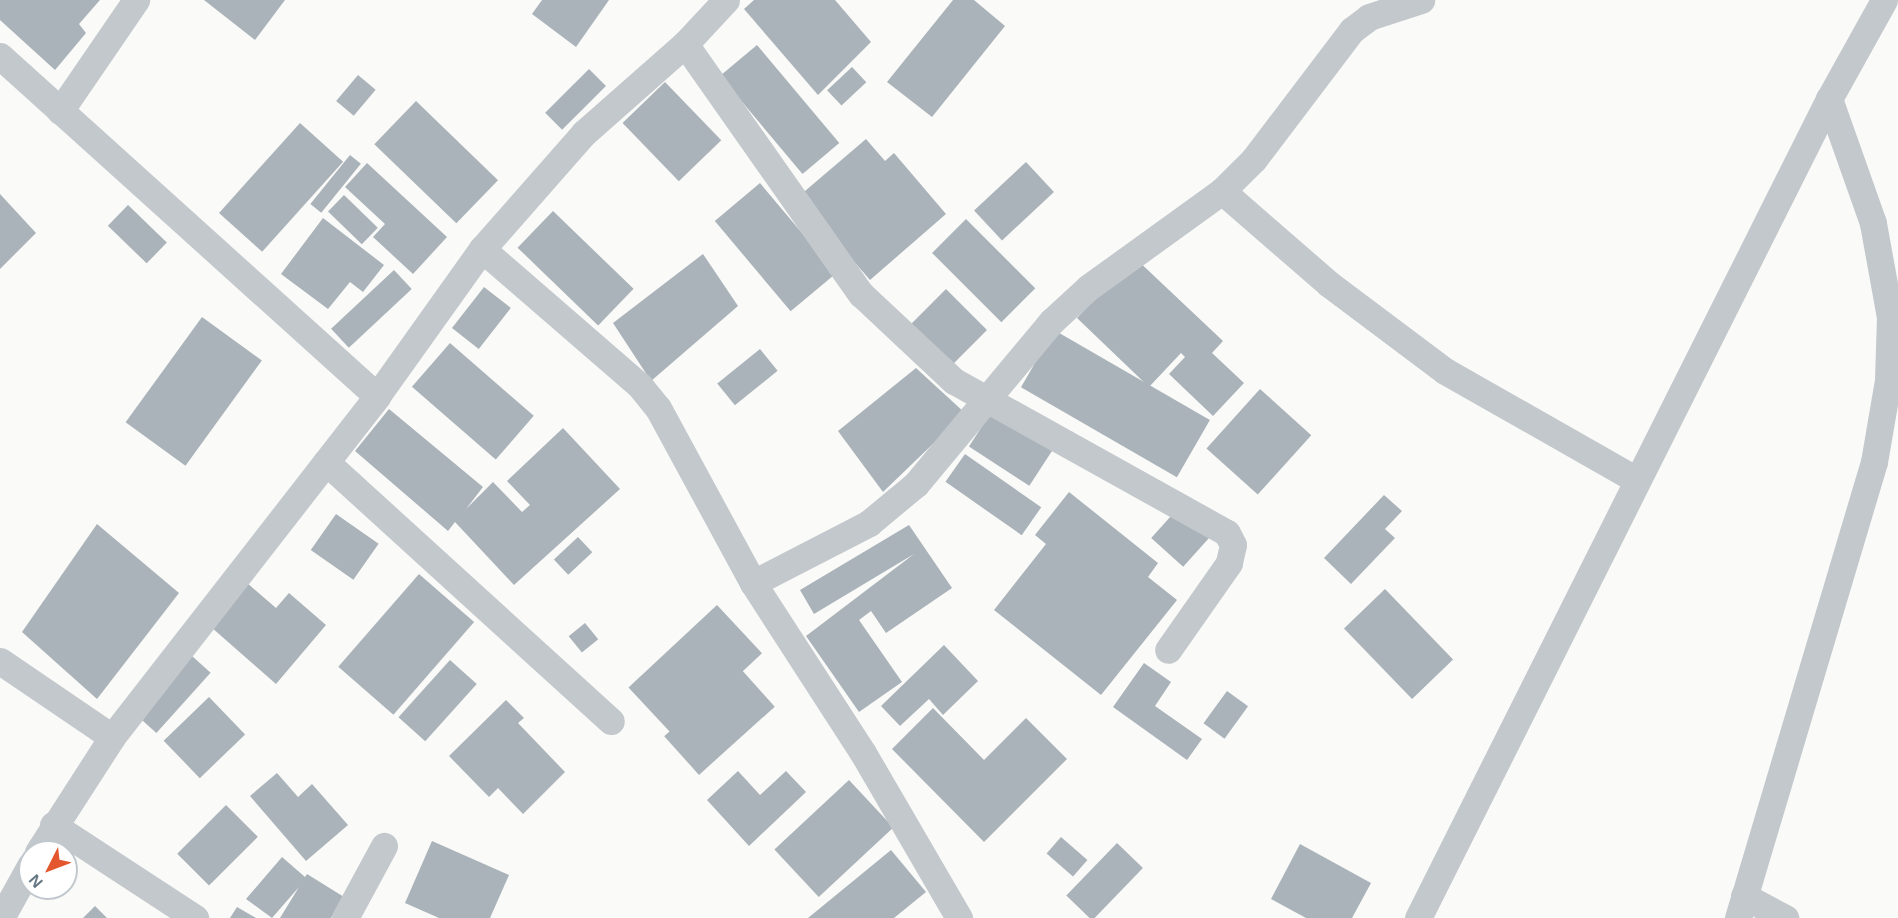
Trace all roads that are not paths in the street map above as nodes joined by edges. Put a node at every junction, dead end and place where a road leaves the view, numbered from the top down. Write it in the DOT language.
graph roads {
  1 [pos="136,0"];
  2 [pos="1421,0"];
  3 [pos="1884,0"];
  4 [pos="723,1"];
  5 [pos="685,44"];
  6 [pos="0,56"];
  7 [pos="1829,99"];
  8 [pos="60,111"];
  9 [pos="1222,191"];
  10 [pos="482,249"];
  11 [pos="377,396"];
  12 [pos="986,402"];
  13 [pos="326,462"];
  14 [pos="1637,480"];
  15 [pos="753,583"];
  16 [pos="1168,650"];
  17 [pos="0,661"];
  18 [pos="611,721"];
  19 [pos="112,737"];
  20 [pos="53,825"];
  21 [pos="45,840"];
  22 [pos="384,846"];
  23 [pos="18,888"];
  24 [pos="1741,907"];
  25 [pos="1,918"];
  26 [pos="195,918"];
  27 [pos="345,918"];
  28 [pos="959,918"];
  29 [pos="1418,918"];
  30 [pos="1785,918"];
  1 -- 8 [label="street"];
  2 -- 9 [label="street"];
  3 -- 7 [label="street"];
  4 -- 5 [label="street"];
  5 -- 10 [label="street"];
  5 -- 12 [label="street"];
  6 -- 8 [label="street"];
  7 -- 14 [label="street"];
  7 -- 24 [label="street"];
  8 -- 11 [label="street"];
  9 -- 12 [label="street"];
  9 -- 14 [label="street"];
  10 -- 11 [label="street"];
  10 -- 15 [label="street"];
  11 -- 13 [label="street"];
  12 -- 15 [label="street"];
  12 -- 16 [label="street"];
  13 -- 18 [label="street"];
  13 -- 19 [label="street"];
  14 -- 29 [label="street"];
  15 -- 28 [label="street"];
  17 -- 19 [label="street"];
  19 -- 20 [label="street"];
  20 -- 21 [label="street"];
  20 -- 26 [label="street"];
  22 -- 27 [label="street"];
  23 -- 25 [label="street"];
  24 -- 30 [label="street"];
}
